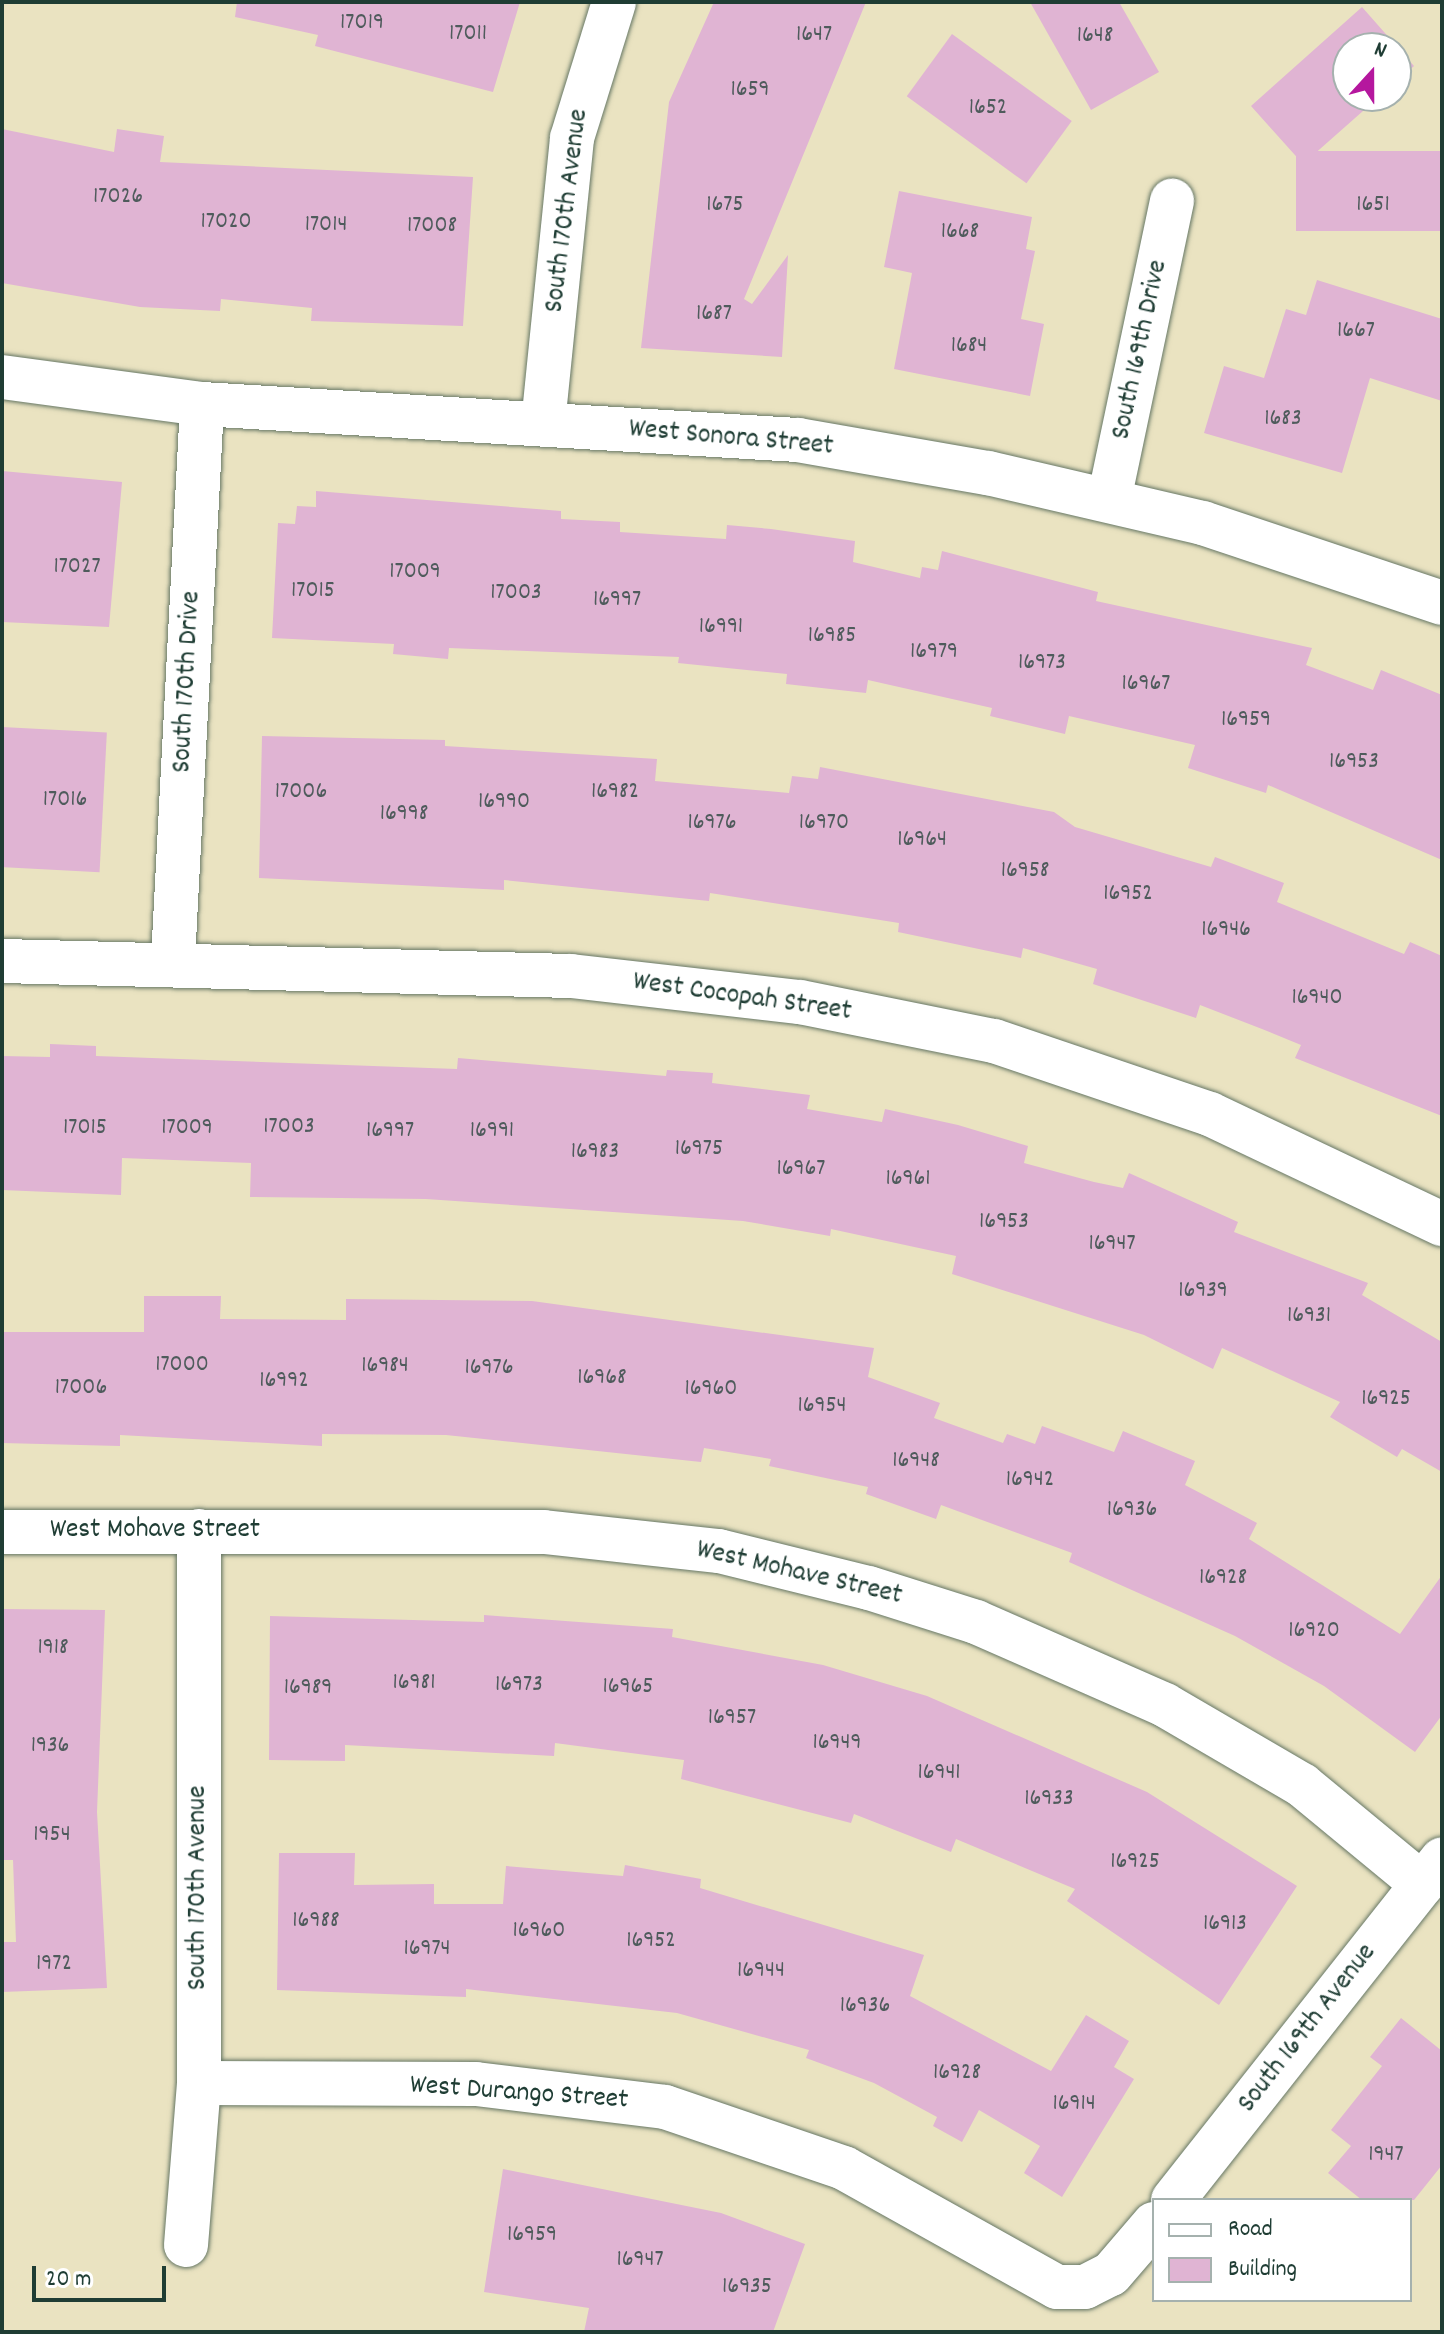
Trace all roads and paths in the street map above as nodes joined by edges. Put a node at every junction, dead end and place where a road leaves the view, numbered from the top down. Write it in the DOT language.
graph roads {
  1 [pos="614,2"];
  2 [pos="1172,201"];
  3 [pos="2,377"];
  4 [pos="202,404"];
  5 [pos="543,424"];
  6 [pos="1109,500"];
  7 [pos="1442,603"];
  8 [pos="173,960"];
  9 [pos="2,961"];
  10 [pos="1442,1224"];
  11 [pos="199,1531"];
  12 [pos="2,1532"];
  13 [pos="1432,1871"];
  14 [pos="199,2083"];
  15 [pos="1175,2198"];
  16 [pos="1152,2226"];
  17 [pos="186,2245"];
  1 -- 5 [label="street, South 170th Avenue"];
  2 -- 6 [label="street, South 169th Drive"];
  3 -- 4 [label="street, West Sonora Street"];
  4 -- 5 [label="street, West Sonora Street"];
  4 -- 8 [label="street, South 170th Drive"];
  5 -- 6 [label="street, West Sonora Street"];
  6 -- 7 [label="street, West Sonora Street"];
  8 -- 9 [label="street, West Cocopah Street"];
  8 -- 10 [label="street, West Cocopah Street"];
  11 -- 12 [label="street, West Mohave Street"];
  11 -- 13 [label="street, West Mohave Street"];
  11 -- 14 [label="street, South 170th Avenue"];
  13 -- 15 [label="street, South 169th Avenue"];
  14 -- 16 [label="street, West Durango Street"];
  14 -- 17 [label="street, South 170th Avenue"];
}
